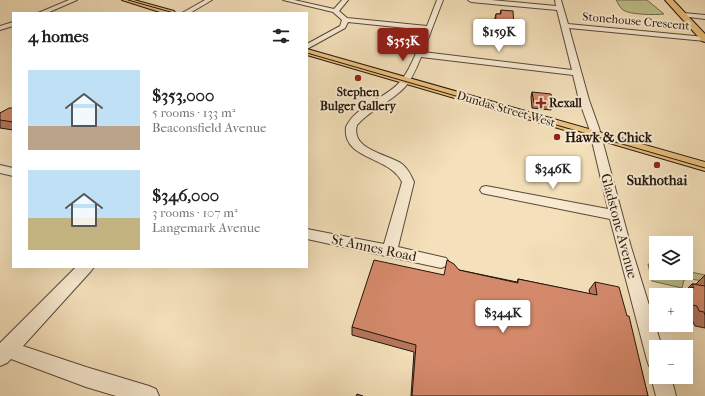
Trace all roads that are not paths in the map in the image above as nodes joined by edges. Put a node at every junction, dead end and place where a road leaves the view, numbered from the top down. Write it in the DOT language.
graph roads {
  1 [pos="74,0"];
  2 [pos="126,0"];
  3 [pos="209,0"];
  4 [pos="286,0"];
  5 [pos="345,0"];
  6 [pos="440,0"];
  7 [pos="471,0"];
  8 [pos="669,0"];
  9 [pos="559,4"];
  10 [pos="336,11"];
  11 [pos="44,12"];
  12 [pos="168,12"];
  13 [pos="187,12"];
  14 [pos="683,15"];
  15 [pos="705,17"];
  16 [pos="344,20"];
  17 [pos="12,24"];
  18 [pos="565,26"];
  19 [pos="0,28"];
  20 [pos="429,28"];
  21 [pos="0,32"];
  22 [pos="9,33"];
  23 [pos="705,39"];
  24 [pos="308,46"];
  25 [pos="308,52"];
  26 [pos="418,54"];
  27 [pos="578,73"];
  28 [pos="405,80"];
  29 [pos="595,135"];
  30 [pos="705,167"];
  31 [pos="0,169"];
  32 [pos="12,172"];
  33 [pos="486,190"];
  34 [pos="616,215"];
  35 [pos="308,234"];
  36 [pos="390,251"];
  37 [pos="441,262"];
  38 [pos="85,268"];
  39 [pos="650,340"];
  40 [pos="4,353"];
  41 [pos="663,384"];
  42 [pos="149,396"];
  43 [pos="666,396"];
  1 -- 11 [label="street"];
  2 -- 12 [label="main road"];
  3 -- 13 [label="street"];
  4 -- 10 [label="street"];
  5 -- 10 [label="street"];
  6 -- 20 [label="street"];
  7 -- 9 [label="street"];
  8 -- 14 [label="main road"];
  9 -- 18 [label="street, Gladstone Avenue"];
  10 -- 16 [label="street"];
  14 -- 15 [label="street"];
  14 -- 23 [label="main road"];
  16 -- 20 [label="street"];
  16 -- 24 [label="street"];
  17 -- 19 [label="street"];
  18 -- 23 [label="street, Stonehouse Crescent"];
  18 -- 27 [label="street, Gladstone Avenue"];
  20 -- 26 [label="street"];
  21 -- 22 [label="street"];
  25 -- 28 [label="main road, Dundas Street West"];
  26 -- 27 [label="street"];
  26 -- 28 [label="street"];
  27 -- 29 [label="street, Gladstone Avenue"];
  28 -- 29 [label="main road, Dundas Street West"];
  28 -- 36 [label="street"];
  29 -- 30 [label="main road, Dundas Street West"];
  29 -- 34 [label="street, Gladstone Avenue"];
  31 -- 32 [label="street"];
  33 -- 34 [label="street"];
  34 -- 39 [label="street, Gladstone Avenue"];
  35 -- 36 [label="street, St Annes Road"];
  36 -- 37 [label="street, St Annes Road"];
  38 -- 40 [label="street"];
  40 -- 42 [label="street"];
  41 -- 43 [label="street"];
}
